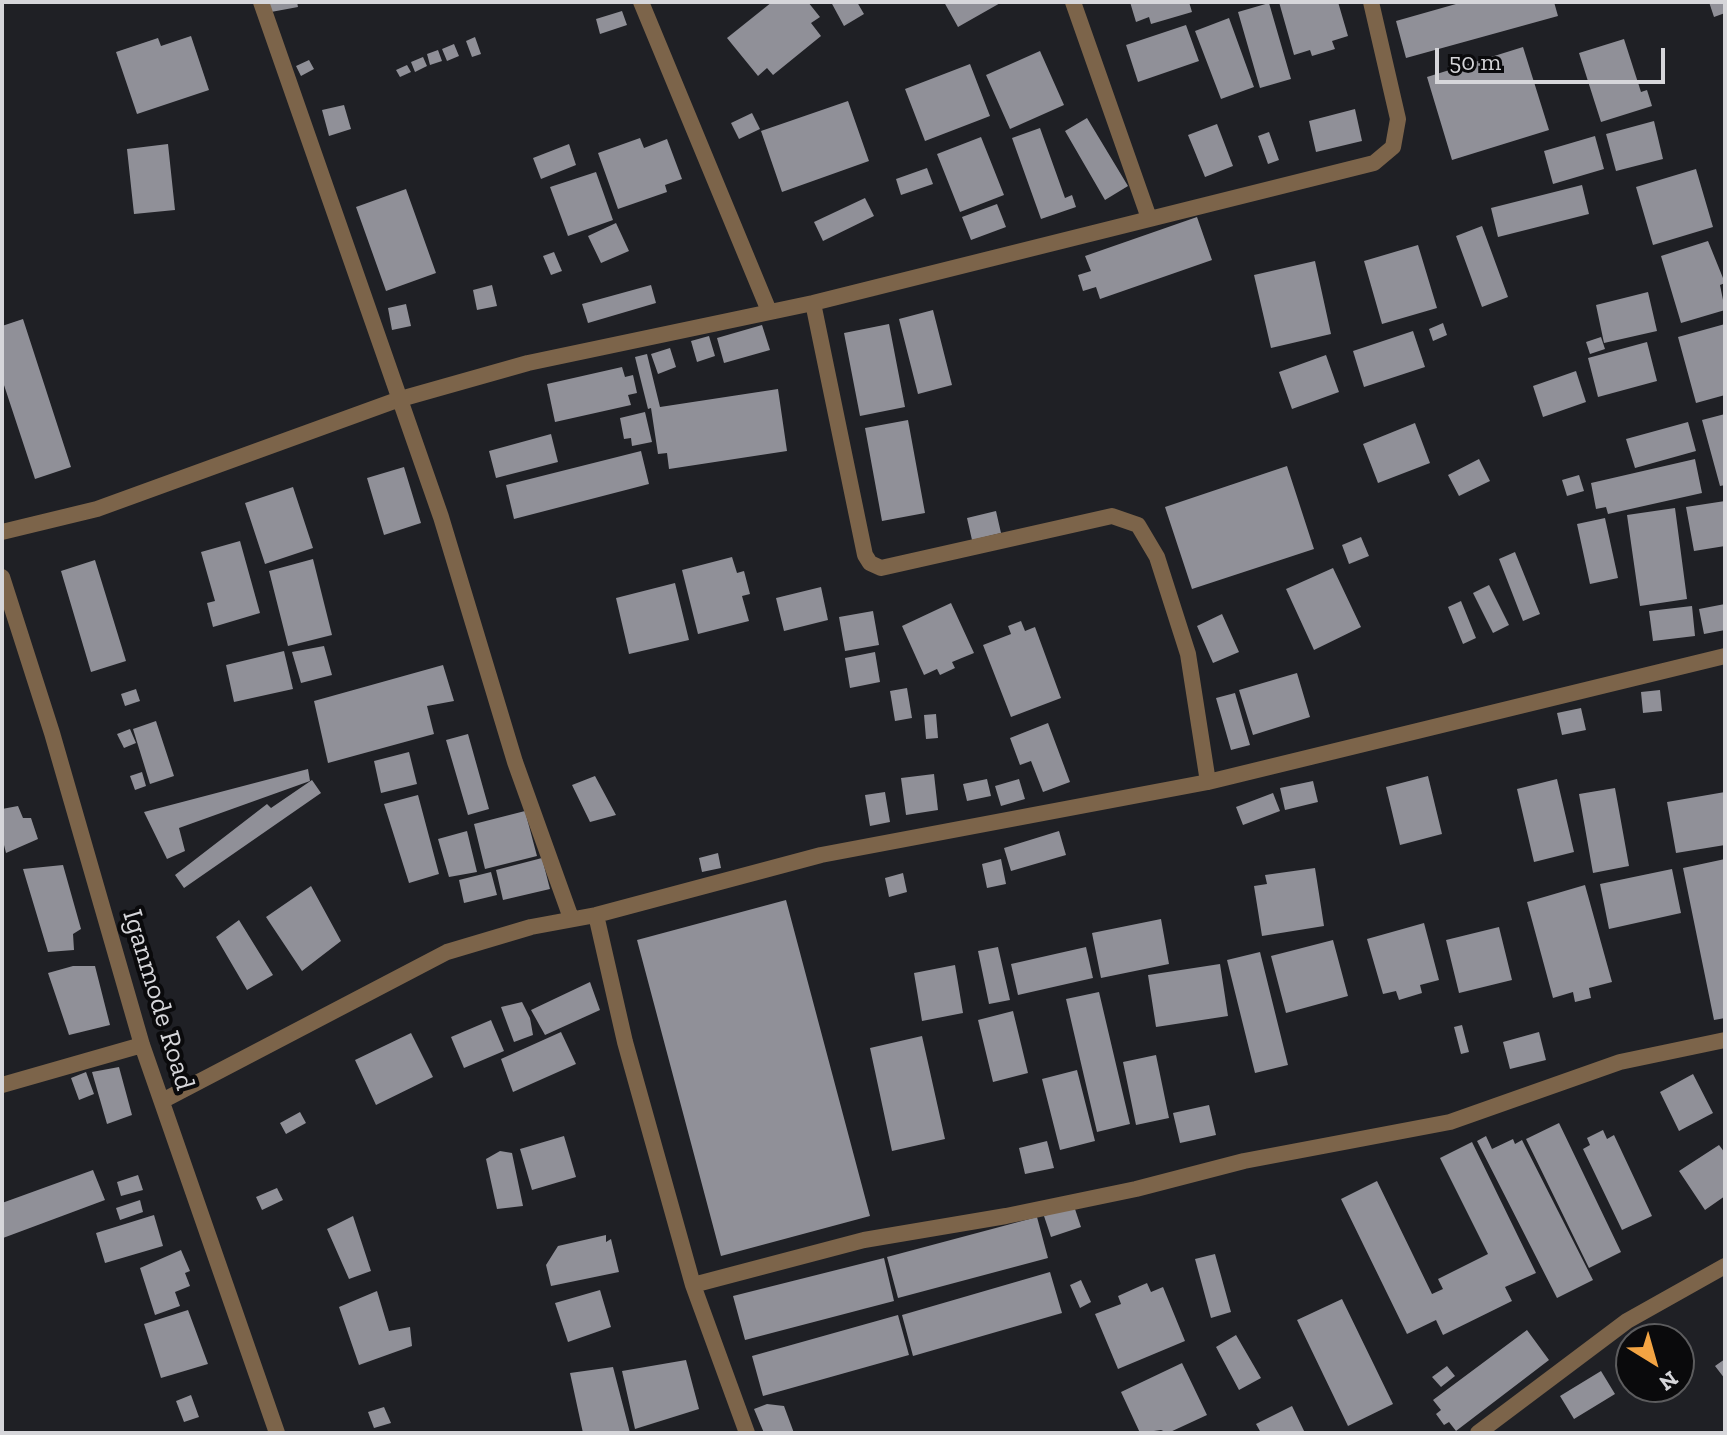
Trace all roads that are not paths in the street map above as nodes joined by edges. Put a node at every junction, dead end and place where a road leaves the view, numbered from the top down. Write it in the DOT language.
graph roads {
  1 [pos="261,2"];
  2 [pos="641,2"];
  3 [pos="1073,2"];
  4 [pos="1371,2"];
  5 [pos="1149,218"];
  6 [pos="813,303"];
  7 [pos="769,311"];
  8 [pos="397,400"];
  9 [pos="2,532"];
  10 [pos="2,577"];
  11 [pos="1725,656"];
  12 [pos="1208,782"];
  13 [pos="596,915"];
  14 [pos="571,918"];
  15 [pos="1725,1040"];
  16 [pos="142,1045"];
  17 [pos="2,1085"];
  18 [pos="162,1101"];
  19 [pos="1725,1266"];
  20 [pos="693,1285"];
  21 [pos="277,1433"];
  22 [pos="747,1433"];
  23 [pos="1478,1433"];
  1 -- 8 [label="street"];
  2 -- 7 [label="street"];
  3 -- 5 [label="street"];
  4 -- 5 [label="street"];
  5 -- 6 [label="street"];
  6 -- 7 [label="street"];
  6 -- 12 [label="street"];
  7 -- 8 [label="street"];
  8 -- 9 [label="street"];
  8 -- 14 [label="street"];
  10 -- 16 [label="street, Iganmode Road"];
  11 -- 12 [label="street"];
  12 -- 13 [label="street"];
  13 -- 14 [label="street"];
  13 -- 20 [label="street"];
  14 -- 18 [label="street"];
  15 -- 20 [label="street"];
  16 -- 17 [label="street"];
  16 -- 18 [label="street, Iganmode Road"];
  18 -- 21 [label="street, Iganmode Road"];
  19 -- 23 [label="street"];
  20 -- 22 [label="street"];
}
